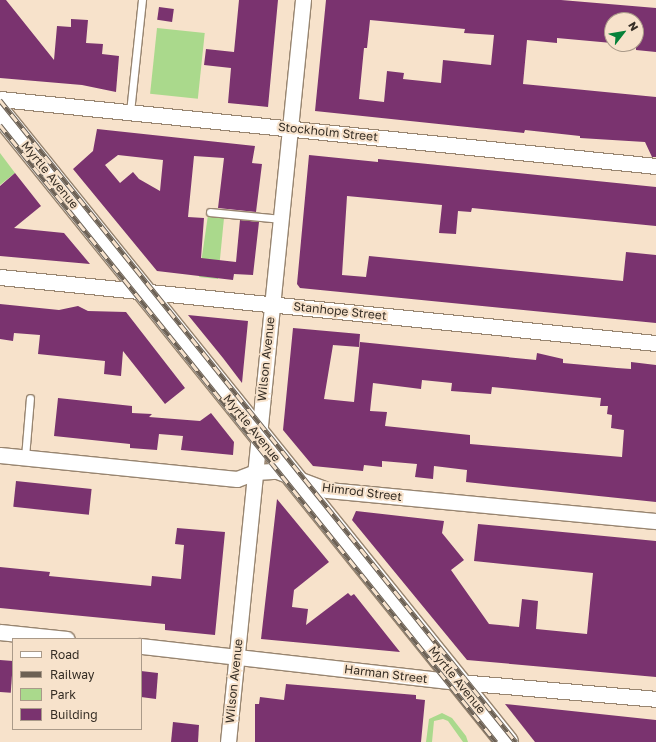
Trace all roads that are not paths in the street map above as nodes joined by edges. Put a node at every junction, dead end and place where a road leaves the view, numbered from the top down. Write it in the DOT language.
graph roads {
  1 [pos="142,0"];
  2 [pos="303,0"];
  3 [pos="0,100"];
  4 [pos="130,112"];
  5 [pos="0,113"];
  6 [pos="291,128"];
  7 [pos="656,166"];
  8 [pos="210,212"];
  9 [pos="281,219"];
  10 [pos="0,276"];
  11 [pos="142,291"];
  12 [pos="272,304"];
  13 [pos="656,343"];
  14 [pos="30,398"];
  15 [pos="258,435"];
  16 [pos="0,455"];
  17 [pos="25,457"];
  18 [pos="255,472"];
  19 [pos="294,480"];
  20 [pos="656,521"];
  21 [pos="0,632"];
  22 [pos="57,638"];
  23 [pos="142,646"];
  24 [pos="237,656"];
  25 [pos="459,682"];
  26 [pos="656,699"];
  27 [pos="228,742"];
  28 [pos="507,742"];
  1 -- 4 [label="lane"];
  2 -- 6 [label="street, Wilson Avenue"];
  3 -- 4 [label="street, Stockholm Street"];
  4 -- 6 [label="street, Stockholm Street"];
  5 -- 11 [label="main road, Myrtle Avenue"];
  6 -- 7 [label="street, Stockholm Street"];
  6 -- 9 [label="street, Wilson Avenue"];
  8 -- 9 [label="lane"];
  9 -- 12 [label="street, Wilson Avenue"];
  10 -- 11 [label="street, Stanhope Street"];
  11 -- 12 [label="street, Stanhope Street"];
  11 -- 15 [label="main road, Myrtle Avenue"];
  12 -- 13 [label="street, Stanhope Street"];
  12 -- 15 [label="street, Wilson Avenue"];
  14 -- 17 [label="lane"];
  15 -- 18 [label="street, Wilson Avenue"];
  15 -- 19 [label="main road, Myrtle Avenue"];
  16 -- 17 [label="street, Himrod Street"];
  17 -- 18 [label="street, Himrod Street"];
  18 -- 19 [label="street, Himrod Street"];
  18 -- 24 [label="street, Wilson Avenue"];
  19 -- 20 [label="street, Himrod Street"];
  19 -- 25 [label="main road, Myrtle Avenue"];
  21 -- 22 [label="street"];
  23 -- 24 [label="street, Harman Street"];
  24 -- 25 [label="street, Harman Street"];
  24 -- 27 [label="street, Wilson Avenue"];
  25 -- 26 [label="street, Harman Street"];
  25 -- 28 [label="main road, Myrtle Avenue"];
}
